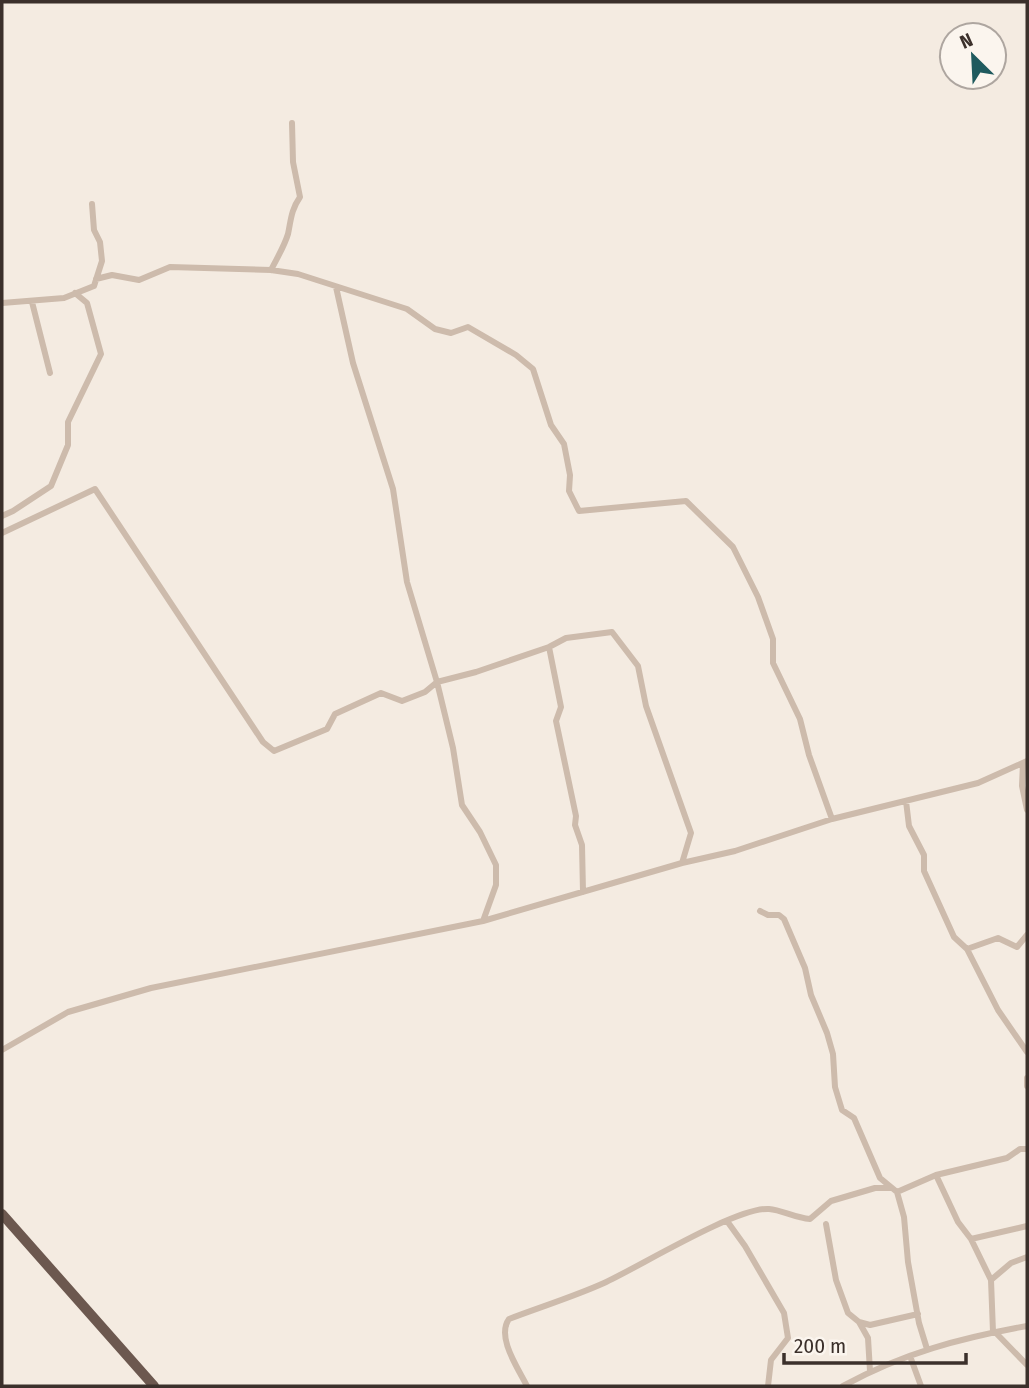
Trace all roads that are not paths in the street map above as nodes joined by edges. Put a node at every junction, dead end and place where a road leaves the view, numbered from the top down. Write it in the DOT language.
graph roads {
  1 [pos="292,123"];
  2 [pos="92,204"];
  3 [pos="271,270"];
  4 [pos="96,279"];
  5 [pos="336,288"];
  6 [pos="75,293"];
  7 [pos="32,302"];
  8 [pos="2,303"];
  9 [pos="50,373"];
  10 [pos="2,516"];
  11 [pos="2,533"];
  12 [pos="549,647"];
  13 [pos="436,682"];
  14 [pos="1025,762"];
  15 [pos="906,801"];
  16 [pos="1027,810"];
  17 [pos="832,819"];
  18 [pos="682,863"];
  19 [pos="583,892"];
  20 [pos="760,911"];
  21 [pos="483,921"];
  22 [pos="1027,934"];
  23 [pos="967,949"];
  24 [pos="2,1050"];
  25 [pos="1027,1052"];
  26 [pos="1027,1078"];
  27 [pos="1027,1086"];
  28 [pos="1027,1149"];
  29 [pos="936,1175"];
  30 [pos="894,1190"];
  31 [pos="4,1220"];
  32 [pos="727,1221"];
  33 [pos="826,1224"];
  34 [pos="1027,1226"];
  35 [pos="971,1239"];
  36 [pos="1027,1257"];
  37 [pos="991,1280"];
  38 [pos="918,1314"];
  39 [pos="859,1322"];
  40 [pos="1027,1326"];
  41 [pos="994,1332"];
  42 [pos="927,1349"];
  43 [pos="910,1356"];
  44 [pos="1027,1365"];
  45 [pos="870,1371"];
  46 [pos="154,1386"];
  47 [pos="527,1386"];
  48 [pos="768,1386"];
  49 [pos="844,1386"];
  50 [pos="921,1386"];
  1 -- 3 [label="street"];
  2 -- 4 [label="street"];
  3 -- 4 [label="street"];
  3 -- 5 [label="street"];
  4 -- 6 [label="street"];
  5 -- 13 [label="street"];
  5 -- 17 [label="street"];
  6 -- 7 [label="street"];
  6 -- 10 [label="street"];
  7 -- 8 [label="street"];
  7 -- 9 [label="street"];
  11 -- 13 [label="street"];
  12 -- 13 [label="street"];
  12 -- 18 [label="street"];
  12 -- 19 [label="street"];
  13 -- 21 [label="street"];
  14 -- 15 [label="street"];
  14 -- 16 [label="street"];
  15 -- 17 [label="street"];
  15 -- 23 [label="street"];
  17 -- 18 [label="street"];
  18 -- 19 [label="street"];
  19 -- 21 [label="street"];
  20 -- 30 [label="street"];
  21 -- 24 [label="street"];
  22 -- 23 [label="street"];
  23 -- 25 [label="street"];
  26 -- 27 [label="street"];
  28 -- 29 [label="street"];
  29 -- 30 [label="street"];
  29 -- 35 [label="street"];
  30 -- 32 [label="street"];
  30 -- 38 [label="street"];
  31 -- 46 [label="highway"];
  32 -- 47 [label="street"];
  32 -- 48 [label="street"];
  33 -- 39 [label="street"];
  34 -- 35 [label="street"];
  35 -- 37 [label="street"];
  36 -- 37 [label="street"];
  37 -- 41 [label="street"];
  38 -- 39 [label="street"];
  38 -- 42 [label="street"];
  39 -- 45 [label="street"];
  40 -- 41 [label="street"];
  41 -- 42 [label="street"];
  41 -- 44 [label="street"];
  42 -- 43 [label="street"];
  43 -- 45 [label="street"];
  43 -- 50 [label="street"];
  45 -- 49 [label="street"];
}
